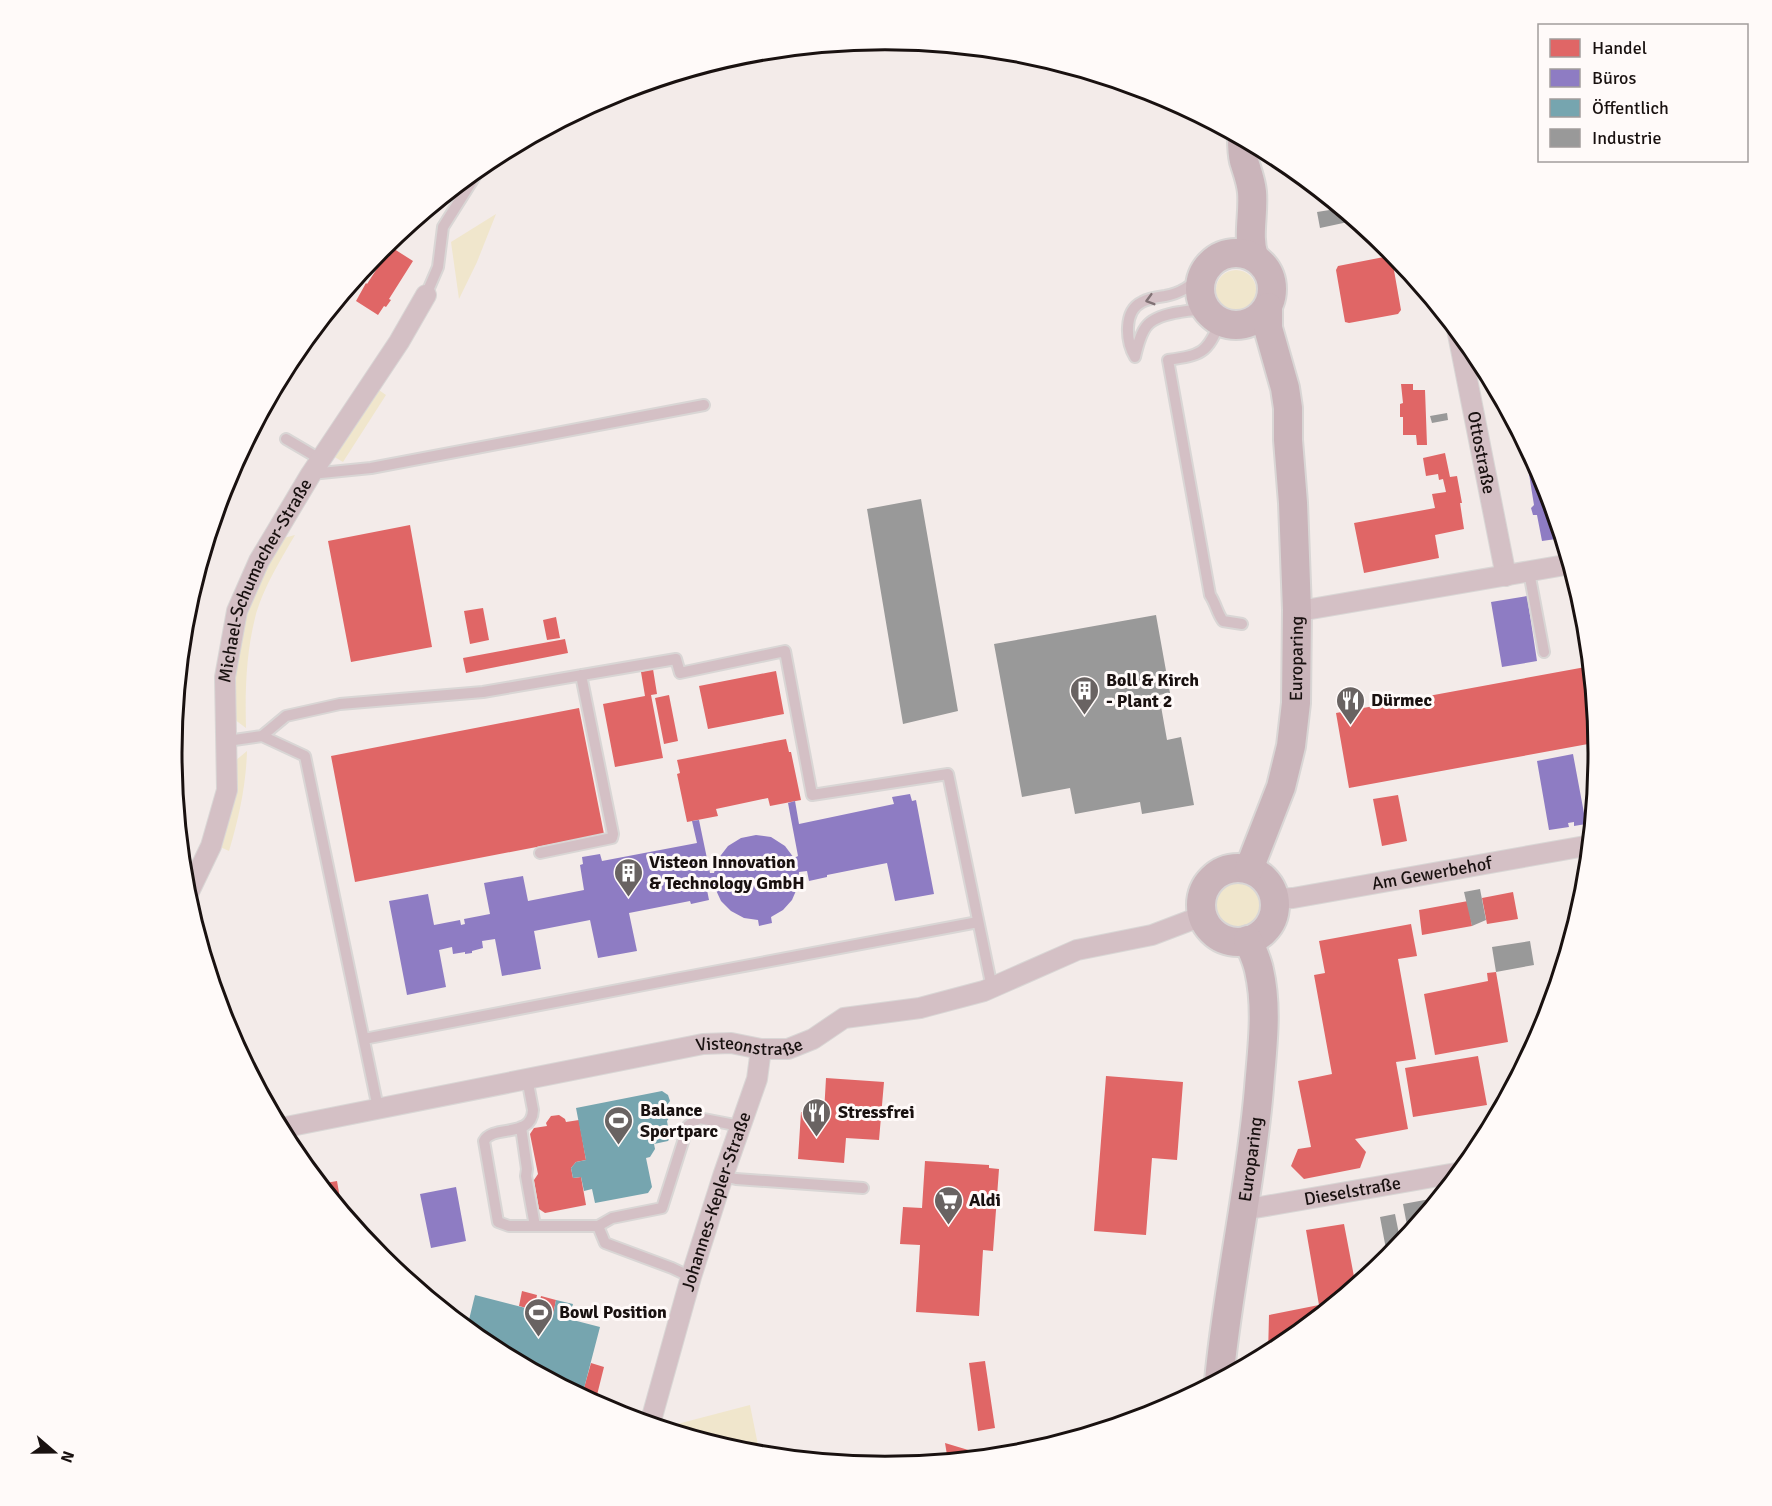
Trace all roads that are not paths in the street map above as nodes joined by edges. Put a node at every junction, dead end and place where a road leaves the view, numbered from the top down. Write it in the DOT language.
graph roads {
  1 [pos="1243,148"];
  2 [pos="467,188"];
  3 [pos="1223,255"];
  4 [pos="1254,257"];
  5 [pos="1202,275"];
  6 [pos="426,295"];
  7 [pos="1268,307"];
  8 [pos="1222,320"];
  9 [pos="1461,348"];
  10 [pos="704,405"];
  11 [pos="286,440"];
  12 [pos="1288,440"];
  13 [pos="315,466"];
  14 [pos="1564,565"];
  15 [pos="1529,572"];
  16 [pos="1506,576"];
  17 [pos="1297,610"];
  18 [pos="1242,624"];
  19 [pos="1544,652"];
  20 [pos="581,675"];
  21 [pos="262,736"];
  22 [pos="227,741"];
  23 [pos="1583,845"];
  24 [pos="540,853"];
  25 [pos="1249,869"];
  26 [pos="195,880"];
  27 [pos="1274,899"];
  28 [pos="1202,916"];
  29 [pos="978,922"];
  30 [pos="1248,940"];
  31 [pos="992,988"];
  32 [pos="364,1039"];
  33 [pos="760,1049"];
  34 [pos="527,1078"];
  35 [pos="378,1108"];
  36 [pos="290,1126"];
  37 [pos="740,1126"];
  38 [pos="521,1128"];
  39 [pos="1449,1174"];
  40 [pos="723,1176"];
  41 [pos="863,1188"];
  42 [pos="1243,1210"];
  43 [pos="535,1226"];
  44 [pos="598,1226"];
  45 [pos="691,1277"];
  46 [pos="1220,1372"];
  47 [pos="652,1416"];
  1 -- 3 [label="street, Europaring"];
  1 -- 4 [label="street, Europaring"];
  2 -- 6 [label="lane"];
  3 -- 4 [label="street"];
  3 -- 5 [label="street, Europaring"];
  4 -- 7 [label="street, Europaring"];
  5 -- 8 [label="street, Europaring"];
  5 -- 8 [label="lane, one-way"];
  6 -- 13 [label="street, Michael-Schumacher-Straße"];
  7 -- 8 [label="street"];
  7 -- 12 [label="street, Europaring"];
  8 -- 12 [label="street, Europaring"];
  8 -- 18 [label="lane"];
  9 -- 16 [label="street, Ottostraße"];
  10 -- 13 [label="lane"];
  11 -- 13 [label="lane"];
  12 -- 17 [label="street, Europaring"];
  13 -- 22 [label="street, Michael-Schumacher-Straße"];
  14 -- 15 [label="street"];
  15 -- 16 [label="street"];
  15 -- 19 [label="lane"];
  16 -- 17 [label="street"];
  17 -- 25 [label="street, Europaring"];
  20 -- 21 [label="lane"];
  20 -- 24 [label="lane"];
  20 -- 29 [label="lane"];
  21 -- 22 [label="lane"];
  21 -- 32 [label="lane"];
  22 -- 26 [label="street, Michael-Schumacher-Straße"];
  23 -- 27 [label="street, Am Gewerbehof"];
  25 -- 27 [label="street"];
  25 -- 28 [label="street"];
  27 -- 30 [label="street"];
  28 -- 30 [label="street"];
  28 -- 31 [label="street, Visteonstraße"];
  29 -- 31 [label="lane"];
  29 -- 32 [label="lane"];
  30 -- 42 [label="street, Europaring"];
  31 -- 33 [label="street, Visteonstraße"];
  32 -- 35 [label="lane"];
  33 -- 34 [label="street, Visteonstraße"];
  33 -- 37 [label="street, Johannes-Kepler-Straße"];
  34 -- 35 [label="street, Visteonstraße"];
  34 -- 38 [label="lane"];
  35 -- 36 [label="street, Visteonstraße"];
  37 -- 40 [label="street, Johannes-Kepler-Straße"];
  37 -- 44 [label="lane"];
  38 -- 43 [label="lane"];
  38 -- 43 [label="lane"];
  39 -- 42 [label="street, Dieselstraße"];
  40 -- 41 [label="lane"];
  40 -- 45 [label="street, Johannes-Kepler-Straße"];
  42 -- 46 [label="street, Europaring"];
  43 -- 44 [label="lane"];
  44 -- 45 [label="lane"];
  45 -- 47 [label="street, Johannes-Kepler-Straße"];
}
